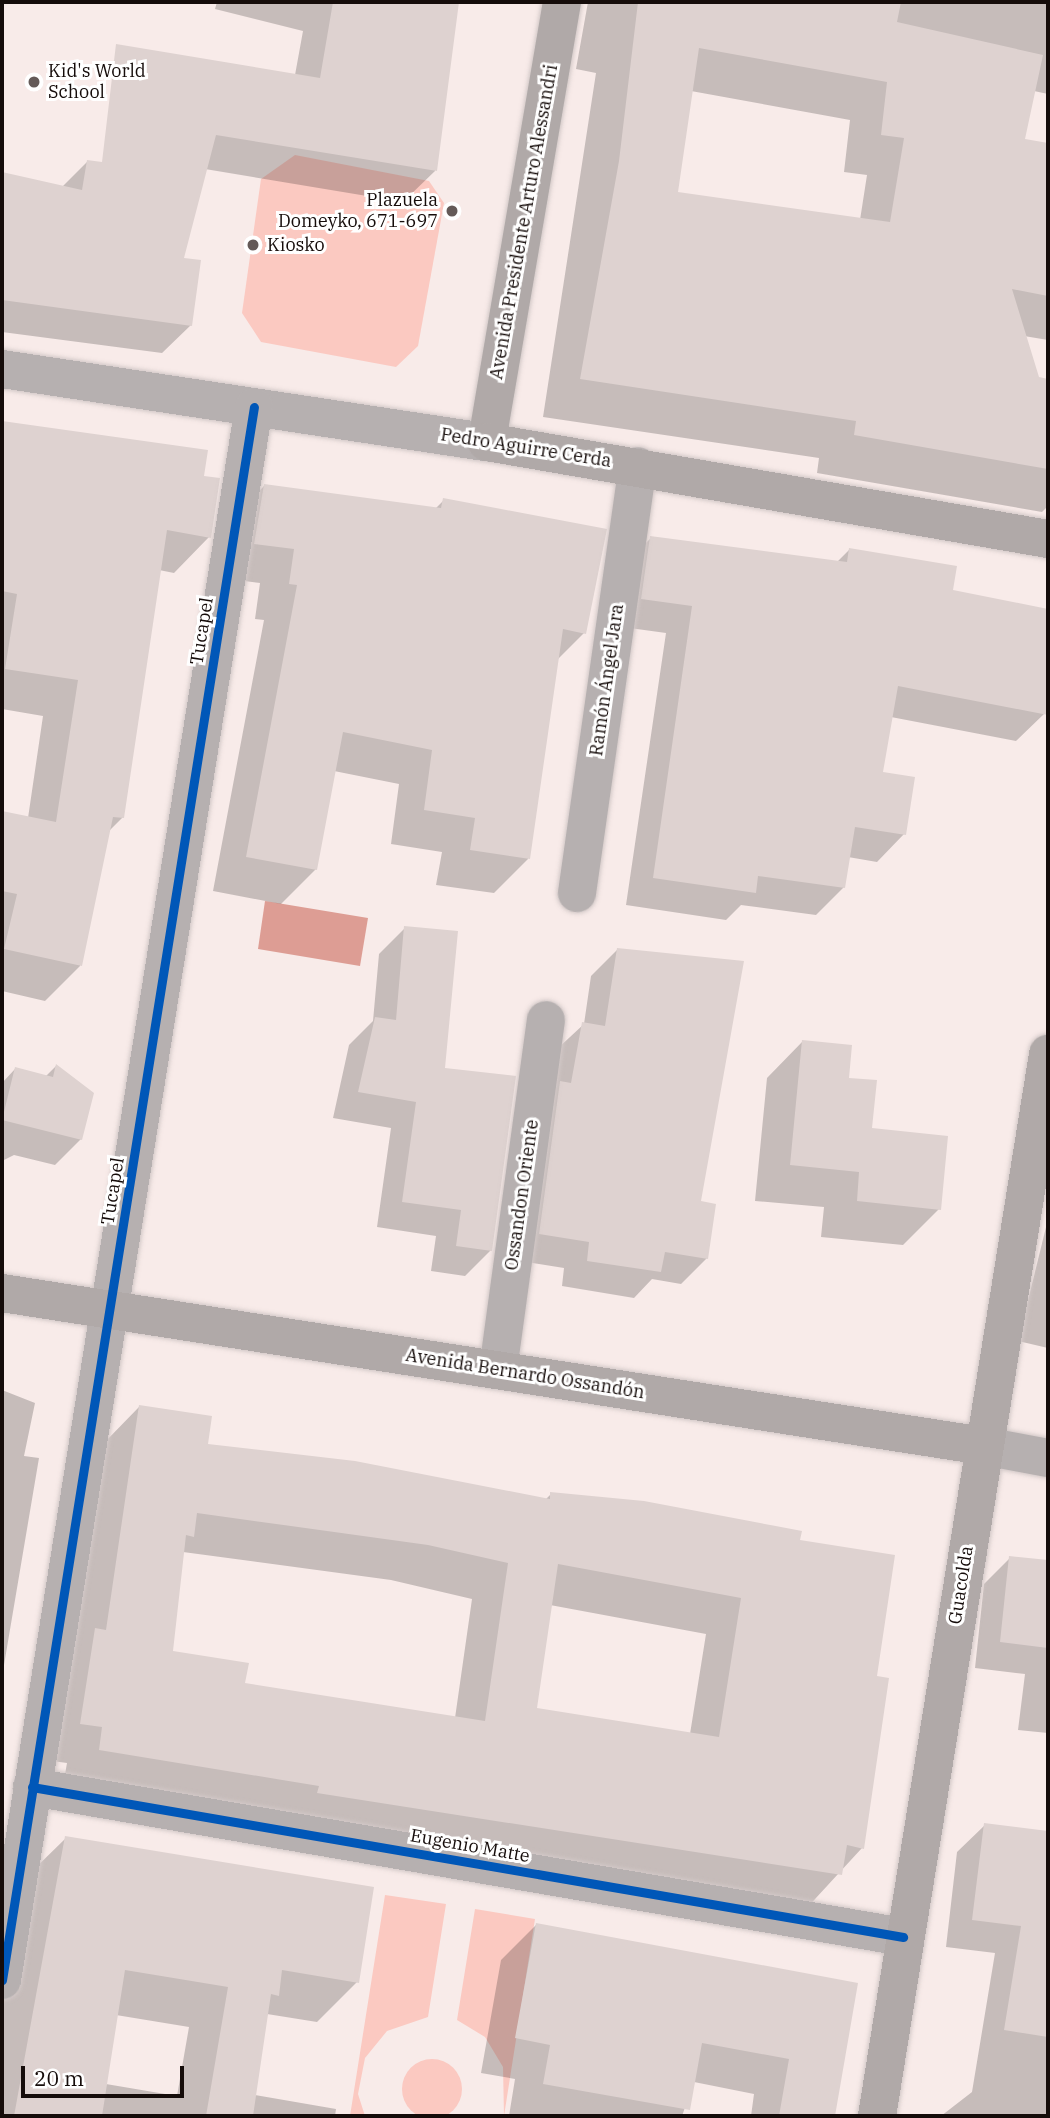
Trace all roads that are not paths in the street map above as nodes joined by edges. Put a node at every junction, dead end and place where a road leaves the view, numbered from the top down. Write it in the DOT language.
graph roads {
  1 [pos="562,2"];
  2 [pos="2,369"];
  3 [pos="254,407"];
  4 [pos="488,442"];
  5 [pos="638,466"];
  6 [pos="1048,539"];
  7 [pos="577,893"];
  8 [pos="546,1020"];
  9 [pos="1048,1054"];
  10 [pos="2,1293"];
  11 [pos="108,1309"];
  12 [pos="498,1370"];
  13 [pos="984,1446"];
  14 [pos="1048,1458"];
  15 [pos="32,1787"];
  16 [pos="903,1937"];
  17 [pos="2,1980"];
  18 [pos="877,2116"];
  1 -- 4 [label="main road, Avenida Presidente Arturo Alessandri"];
  2 -- 3 [label="street, Pedro Aguirre Cerda"];
  3 -- 4 [label="street, Pedro Aguirre Cerda"];
  3 -- 11 [label="street, Tucapel"];
  4 -- 5 [label="main road, Pedro Aguirre Cerda"];
  5 -- 6 [label="main road, Pedro Aguirre Cerda"];
  5 -- 7 [label="street, Ramón Ángel Jara"];
  8 -- 12 [label="street, Ossandon Oriente"];
  9 -- 13 [label="main road, Guacolda"];
  10 -- 11 [label="main road, Avenida Bernardo Ossandón"];
  11 -- 12 [label="main road, Avenida Bernardo Ossandón"];
  11 -- 15 [label="street, Tucapel"];
  12 -- 13 [label="main road, Avenida Bernardo Ossandón"];
  13 -- 14 [label="street, Avenida Bernardo Ossandón"];
  13 -- 16 [label="main road, Guacolda"];
  15 -- 16 [label="street, Eugenio Matte"];
  15 -- 17 [label="street, Tucapel"];
  16 -- 18 [label="main road, Guacolda"];
}
